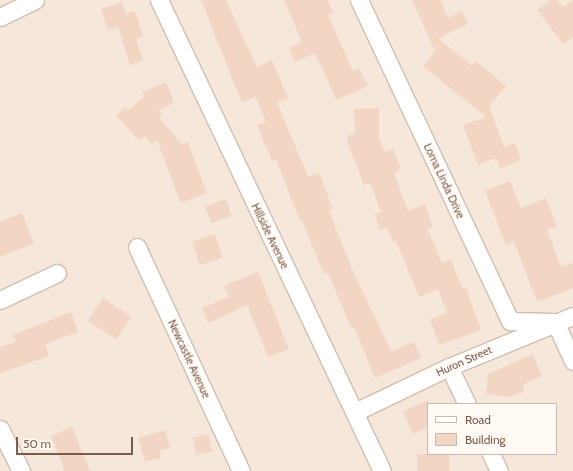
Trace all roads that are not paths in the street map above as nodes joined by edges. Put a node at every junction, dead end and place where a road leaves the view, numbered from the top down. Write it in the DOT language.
graph roads {
  1 [pos="35,0"];
  2 [pos="159,0"];
  3 [pos="359,0"];
  4 [pos="15,4"];
  5 [pos="0,17"];
  6 [pos="137,246"];
  7 [pos="57,273"];
  8 [pos="0,300"];
  9 [pos="573,316"];
  10 [pos="555,322"];
  11 [pos="573,361"];
  12 [pos="449,367"];
  13 [pos="467,403"];
  14 [pos="357,411"];
  15 [pos="0,429"];
  16 [pos="491,455"];
  17 [pos="21,471"];
  18 [pos="240,471"];
  19 [pos="382,471"];
  20 [pos="499,471"];
  1 -- 4 [label="street"];
  2 -- 14 [label="street, Hillside Avenue"];
  3 -- 10 [label="street, Loma Linda Drive"];
  4 -- 5 [label="street"];
  6 -- 18 [label="street, Newcastle Avenue"];
  7 -- 8 [label="street"];
  9 -- 10 [label="street, Huron Street"];
  10 -- 11 [label="street"];
  10 -- 12 [label="street, Huron Street"];
  12 -- 13 [label="street"];
  12 -- 14 [label="street, Huron Street"];
  14 -- 19 [label="street, Hillside Avenue"];
  15 -- 17 [label="street"];
  16 -- 20 [label="street"];
}
